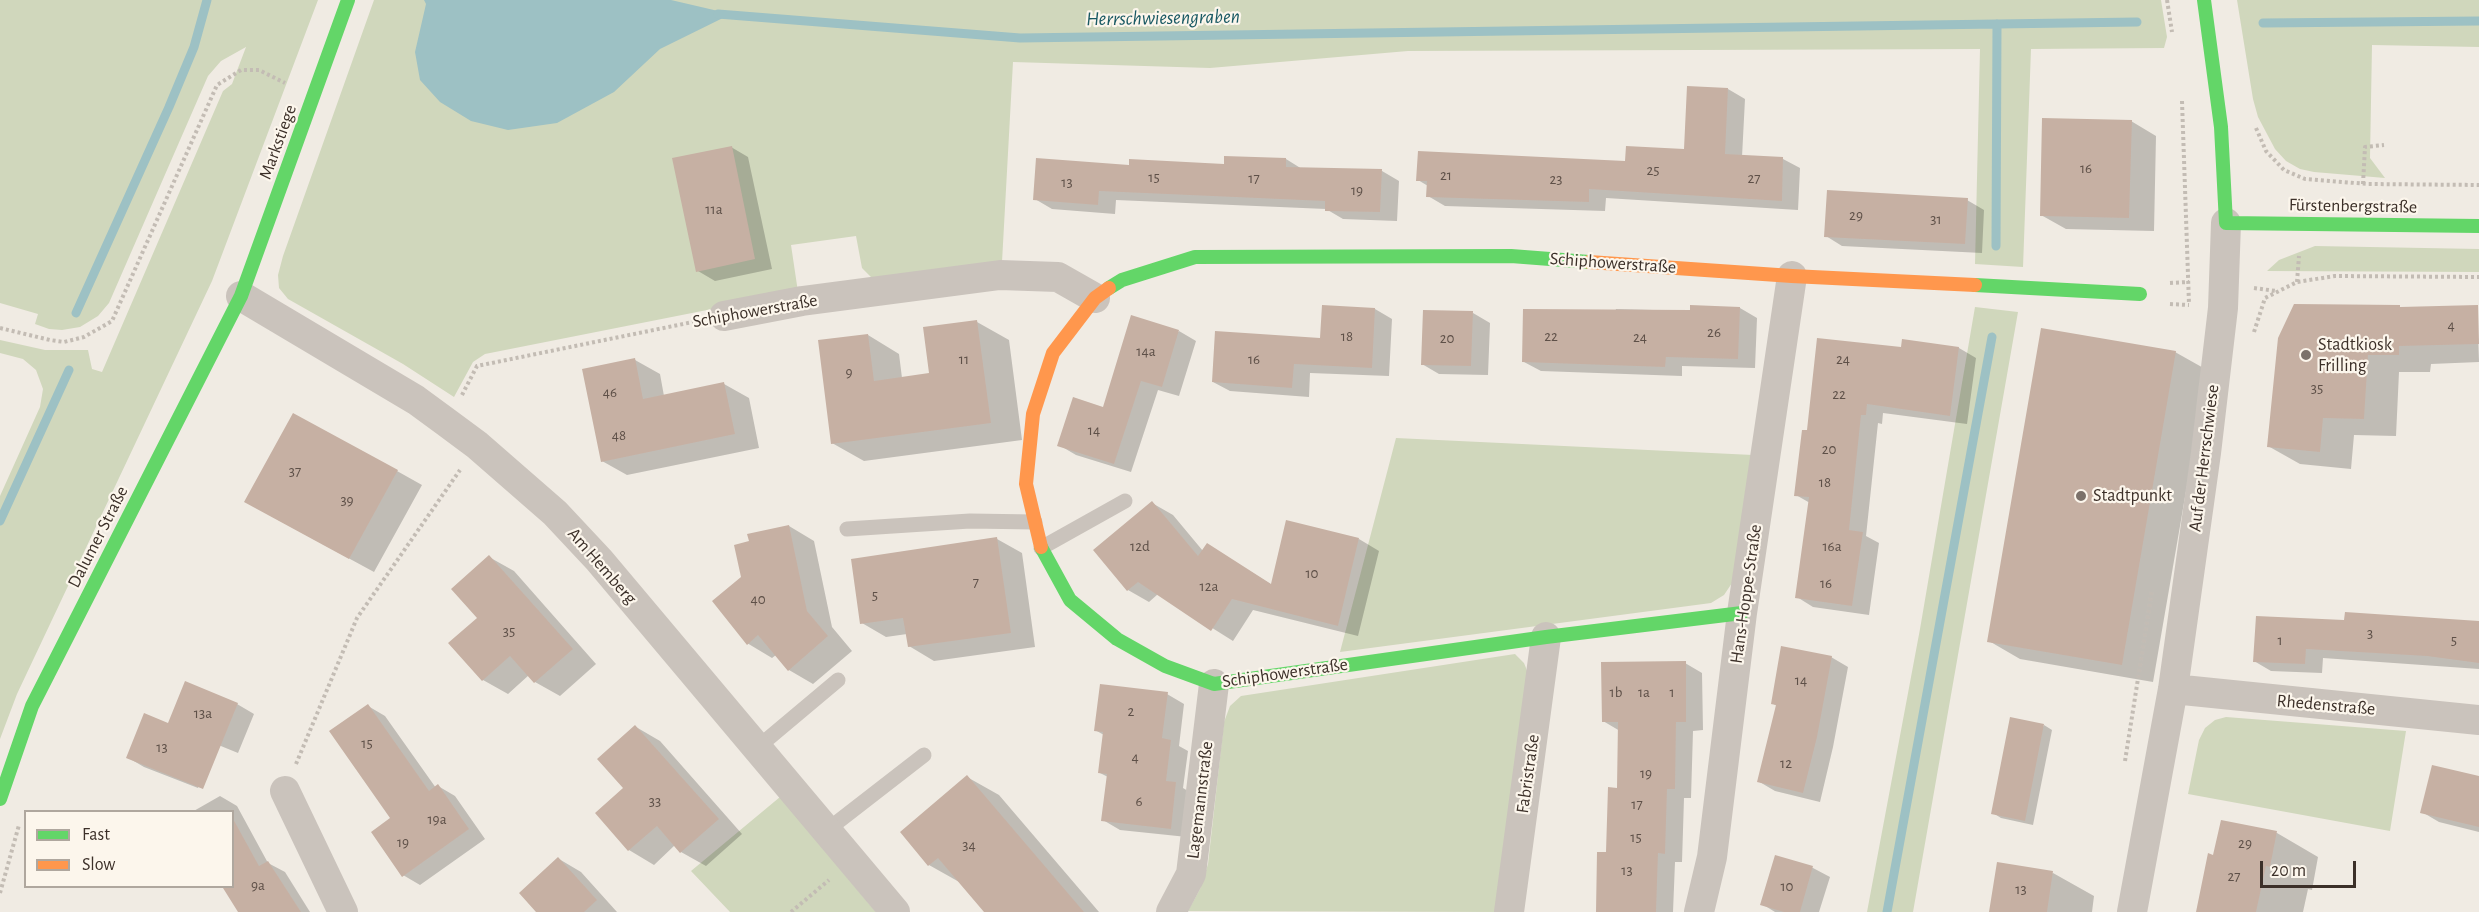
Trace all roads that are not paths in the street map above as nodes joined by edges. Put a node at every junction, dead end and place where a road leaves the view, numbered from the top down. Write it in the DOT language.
graph roads {
  1 [pos="348,0"];
  2 [pos="2204,0"];
  3 [pos="2226,222"];
  4 [pos="2479,226"];
  5 [pos="1792,276"];
  6 [pos="2140,294"];
  7 [pos="241,296"];
  8 [pos="1095,298"];
  9 [pos="724,316"];
  10 [pos="1125,501"];
  11 [pos="1035,522"];
  12 [pos="847,529"];
  13 [pos="1041,548"];
  14 [pos="1742,613"];
  15 [pos="1546,637"];
  16 [pos="838,680"];
  17 [pos="1214,684"];
  18 [pos="2173,690"];
  19 [pos="2479,720"];
  20 [pos="757,748"];
  21 [pos="924,756"];
  22 [pos="285,791"];
  23 [pos="0,799"];
  24 [pos="826,831"];
  25 [pos="343,912"];
  26 [pos="895,912"];
  27 [pos="1171,912"];
  28 [pos="1509,912"];
  29 [pos="1700,912"];
  30 [pos="2132,912"];
  1 -- 7 [label="street, Markstiege"];
  2 -- 3 [label="street, Auf der Herrschwiese"];
  3 -- 4 [label="street, Fürstenbergstraße"];
  3 -- 18 [label="street, Auf der Herrschwiese"];
  5 -- 6 [label="street, Schiphowerstraße"];
  5 -- 8 [label="street, Schiphowerstraße"];
  5 -- 14 [label="street, Hans-Hoppe-Straße"];
  7 -- 20 [label="street, Am Hemberg"];
  7 -- 23 [label="street, Dalumer Straße"];
  8 -- 9 [label="street, Schiphowerstraße"];
  8 -- 11 [label="street, Schiphowerstraße"];
  10 -- 13 [label="lane"];
  11 -- 12 [label="lane"];
  11 -- 13 [label="street, Schiphowerstraße"];
  13 -- 17 [label="street, Schiphowerstraße"];
  14 -- 15 [label="street, Schiphowerstraße"];
  14 -- 29 [label="street, Hans-Hoppe-Straße"];
  15 -- 17 [label="street, Schiphowerstraße"];
  15 -- 28 [label="street, Fabristraße"];
  16 -- 20 [label="lane"];
  17 -- 27 [label="street, Lagemannstraße"];
  18 -- 19 [label="street, Rhedenstraße"];
  18 -- 30 [label="street, Auf der Herrschwiese"];
  20 -- 24 [label="street, Am Hemberg"];
  21 -- 24 [label="lane"];
  22 -- 25 [label="street"];
  24 -- 26 [label="street, Am Hemberg"];
}
